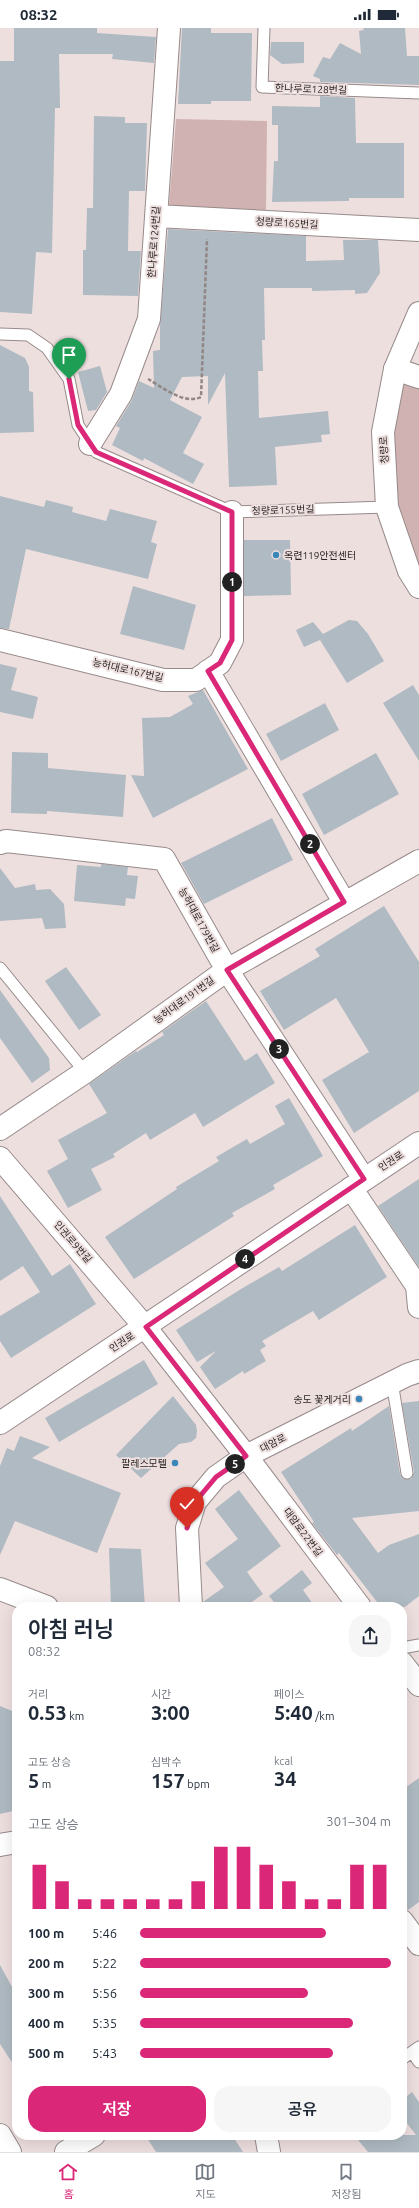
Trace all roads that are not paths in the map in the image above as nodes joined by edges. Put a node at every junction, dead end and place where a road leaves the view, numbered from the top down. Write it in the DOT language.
graph roads {
  1 [pos="169,28"];
  2 [pos="264,28"];
  3 [pos="419,93"];
  4 [pos="156,216"];
  5 [pos="419,230"];
  6 [pos="419,313"];
  7 [pos="0,334"];
  8 [pos="395,368"];
  9 [pos="419,377"];
  10 [pos="90,444"];
  11 [pos="387,507"];
  12 [pos="232,512"];
  13 [pos="419,587"];
  14 [pos="0,640"];
  15 [pos="208,671"];
  16 [pos="0,842"];
  17 [pos="419,861"];
  18 [pos="344,902"];
  19 [pos="0,968"];
  20 [pos="227,970"];
  21 [pos="85,1072"];
  22 [pos="0,1129"];
  23 [pos="419,1143"];
  24 [pos="0,1158"];
  25 [pos="358,1183"];
  26 [pos="417,1280"];
  27 [pos="419,1307"];
  28 [pos="146,1327"];
  29 [pos="419,1371"];
  30 [pos="392,1382"];
  31 [pos="1,1421"];
  32 [pos="246,1456"];
  33 [pos="407,1473"];
  34 [pos="0,1589"];
  35 [pos="34,1602"];
  36 [pos="191,1602"];
  37 [pos="356,1602"];
  38 [pos="419,1645"];
  39 [pos="407,1647"];
  40 [pos="407,1669"];
  41 [pos="419,1685"];
  42 [pos="12,1843"];
  43 [pos="0,1845"];
  44 [pos="407,1928"];
  45 [pos="419,1944"];
  46 [pos="416,2050"];
  47 [pos="407,2056"];
  48 [pos="419,2062"];
  49 [pos="0,2135"];
  50 [pos="86,2140"];
  51 [pos="267,2140"];
  52 [pos="10,2152"];
  53 [pos="66,2152"];
  54 [pos="269,2152"];
  1 -- 4 [label="street, 한나루로124번길"];
  2 -- 3 [label="lane, 한나루로128번길"];
  4 -- 5 [label="street, 청량로165번길"];
  4 -- 10 [label="street, 한나루로124번길"];
  6 -- 8 [label="street, 청량로"];
  7 -- 10 [label="lane, 청량로155번길"];
  8 -- 9 [label="street"];
  8 -- 11 [label="street, 청량로"];
  10 -- 12 [label="lane, 청량로155번길"];
  11 -- 12 [label="lane, 청량로155번길"];
  11 -- 13 [label="street, 청량로"];
  12 -- 15 [label="street, 능허대로167번길"];
  14 -- 15 [label="street, 능허대로167번길"];
  15 -- 18 [label="street"];
  16 -- 20 [label="street, 능허대로179번길"];
  17 -- 18 [label="street, 능허대로191번길"];
  18 -- 20 [label="street, 능허대로191번길"];
  19 -- 21 [label="lane"];
  20 -- 21 [label="street, 능허대로191번길"];
  20 -- 25 [label="street, 능허대로179번길"];
  21 -- 22 [label="street, 능허대로191번길"];
  23 -- 25 [label="street, 인권로"];
  24 -- 28 [label="street, 인권로9번길"];
  25 -- 26 [label="street, 능허대로179번길"];
  25 -- 28 [label="street, 인권로"];
  26 -- 27 [label="street"];
  28 -- 31 [label="street, 인권로"];
  28 -- 32 [label="street, 인권로9번길"];
  29 -- 30 [label="street, 대암로"];
  30 -- 32 [label="street, 대암로"];
  30 -- 33 [label="lane"];
  32 -- 36 [label="street, 대암로"];
  32 -- 37 [label="street, 대암로22번길"];
  34 -- 35 [label="street"];
  38 -- 39 [label="lane"];
  40 -- 41 [label="street"];
  42 -- 43 [label="street"];
  44 -- 45 [label="street"];
  46 -- 47 [label="lane"];
  46 -- 48 [label="lane"];
  49 -- 52 [label="street"];
  50 -- 53 [label="street"];
  51 -- 54 [label="street"];
}
